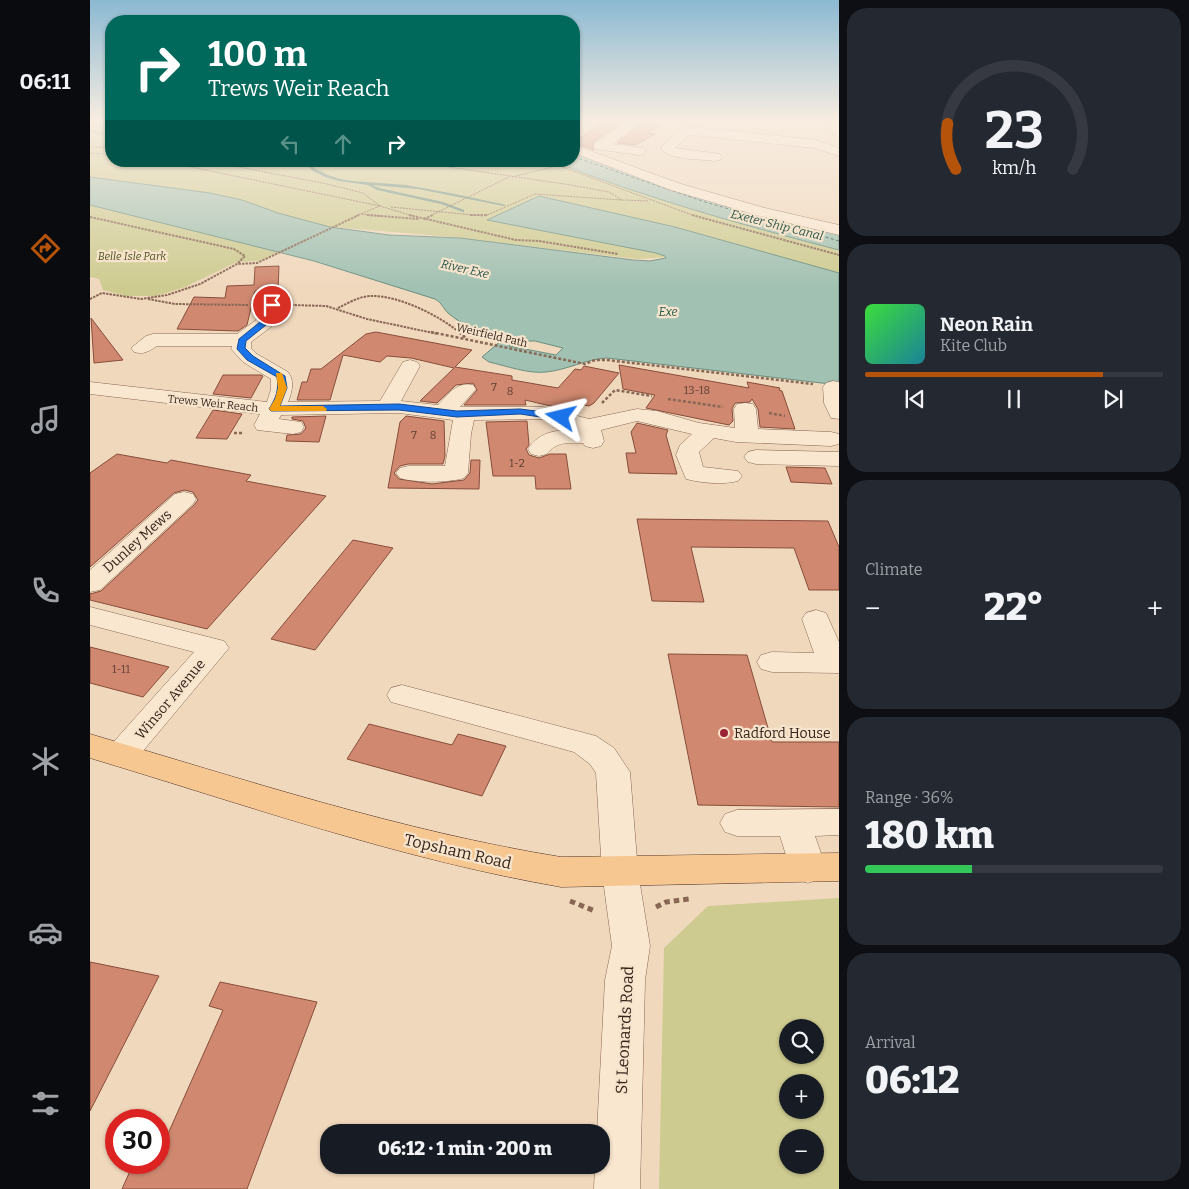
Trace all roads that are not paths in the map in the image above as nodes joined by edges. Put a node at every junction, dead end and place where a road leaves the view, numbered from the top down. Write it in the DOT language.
graph roads {
  1 [pos="648,176"];
  2 [pos="839,230"];
  3 [pos="272,305"];
  4 [pos="142,340"];
  5 [pos="242,340"];
  6 [pos="410,366"];
  7 [pos="90,388"];
  8 [pos="466,389"];
  9 [pos="640,394"];
  10 [pos="691,403"];
  11 [pos="388,407"];
  12 [pos="274,409"];
  13 [pos="745,409"];
  14 [pos="454,413"];
  15 [pos="637,415"];
  16 [pos="801,416"];
  17 [pos="677,424"];
  18 [pos="293,427"];
  19 [pos="704,430"];
  20 [pos="591,434"];
  21 [pos="747,435"];
  22 [pos="808,439"];
  23 [pos="539,449"];
  24 [pos="835,449"];
  25 [pos="756,457"];
  26 [pos="408,473"];
  27 [pos="730,476"];
  28 [pos="184,499"];
  29 [pos="90,584"];
  30 [pos="90,616"];
  31 [pos="816,618"];
  32 [pos="772,662"];
  33 [pos="836,663"];
  34 [pos="402,695"];
  35 [pos="106,750"];
  36 [pos="793,822"];
  37 [pos="839,822"];
  38 [pos="738,823"];
  39 [pos="824,867"];
  40 [pos="620,872"];
  41 [pos="616,1189"];
  1 -- 2 [label="street"];
  3 -- 5 [label="street"];
  4 -- 5 [label="street"];
  5 -- 12 [label="street, Trews Weir Reach"];
  6 -- 11 [label="street"];
  7 -- 12 [label="street, Trews Weir Reach"];
  8 -- 14 [label="street"];
  9 -- 15 [label="street"];
  10 -- 17 [label="street"];
  11 -- 12 [label="street"];
  11 -- 14 [label="street"];
  12 -- 18 [label="street"];
  13 -- 21 [label="street"];
  14 -- 20 [label="street"];
  14 -- 26 [label="street"];
  15 -- 17 [label="street"];
  15 -- 20 [label="street"];
  16 -- 22 [label="street"];
  17 -- 19 [label="street"];
  19 -- 21 [label="street"];
  19 -- 27 [label="street"];
  20 -- 23 [label="street"];
  21 -- 22 [label="street"];
  22 -- 24 [label="street"];
  24 -- 25 [label="street"];
  28 -- 29 [label="street, Dunley Mews"];
  30 -- 35 [label="street, Winsor Avenue"];
  31 -- 33 [label="street"];
  32 -- 33 [label="street"];
  34 -- 40 [label="street, St Leonards Road"];
  35 -- 40 [label="main road, Topsham Road"];
  36 -- 37 [label="street"];
  36 -- 38 [label="street"];
  36 -- 39 [label="street"];
  39 -- 40 [label="main road, Topsham Road"];
  40 -- 41 [label="street, St Leonards Road"];
}
